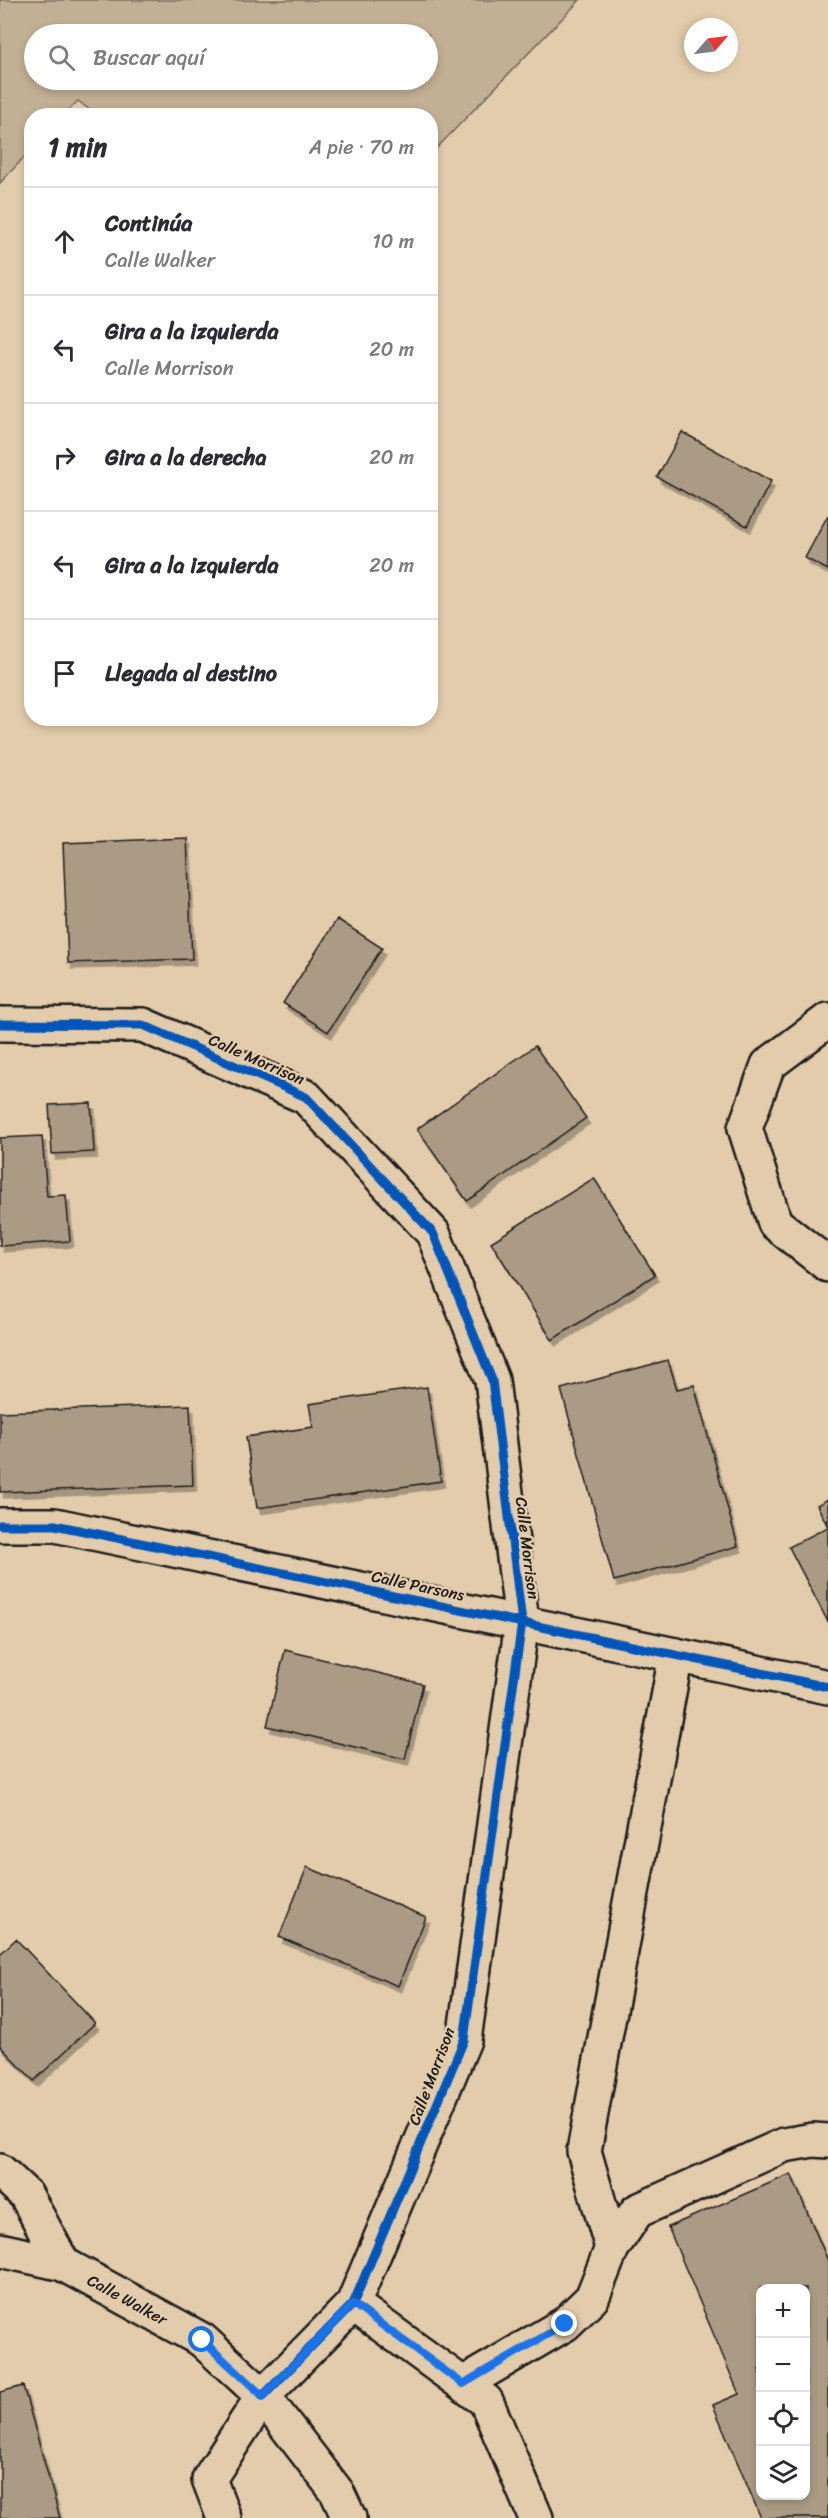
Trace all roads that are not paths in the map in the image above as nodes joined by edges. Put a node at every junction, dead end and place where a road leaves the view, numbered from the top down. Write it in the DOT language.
graph roads {
  1 [pos="828,1020"];
  2 [pos="0,1024"];
  3 [pos="828,1265"];
  4 [pos="0,1525"];
  5 [pos="522,1622"];
  6 [pos="676,1655"];
  7 [pos="828,1687"];
  8 [pos="828,2141"];
  9 [pos="0,2170"];
  10 [pos="612,2248"];
  11 [pos="0,2250"];
  12 [pos="63,2264"];
  13 [pos="353,2304"];
  14 [pos="463,2384"];
  15 [pos="263,2396"];
  16 [pos="224,2518"];
  17 [pos="348,2518"];
  18 [pos="536,2518"];
  1 -- 3 [label="street"];
  2 -- 5 [label="street, Calle Morrison"];
  4 -- 5 [label="street, Calle Parsons"];
  5 -- 6 [label="street, Calle Parsons"];
  5 -- 13 [label="street, Calle Morrison"];
  6 -- 7 [label="street, Calle Parsons"];
  6 -- 10 [label="street"];
  8 -- 10 [label="street"];
  9 -- 12 [label="street"];
  10 -- 14 [label="street"];
  11 -- 12 [label="street, Calle Walker"];
  12 -- 15 [label="street, Calle Walker"];
  13 -- 14 [label="street"];
  13 -- 15 [label="street, Calle Morrison"];
  14 -- 18 [label="street"];
  15 -- 16 [label="street, Calle Morrison"];
  15 -- 17 [label="street, Calle Walker"];
}
